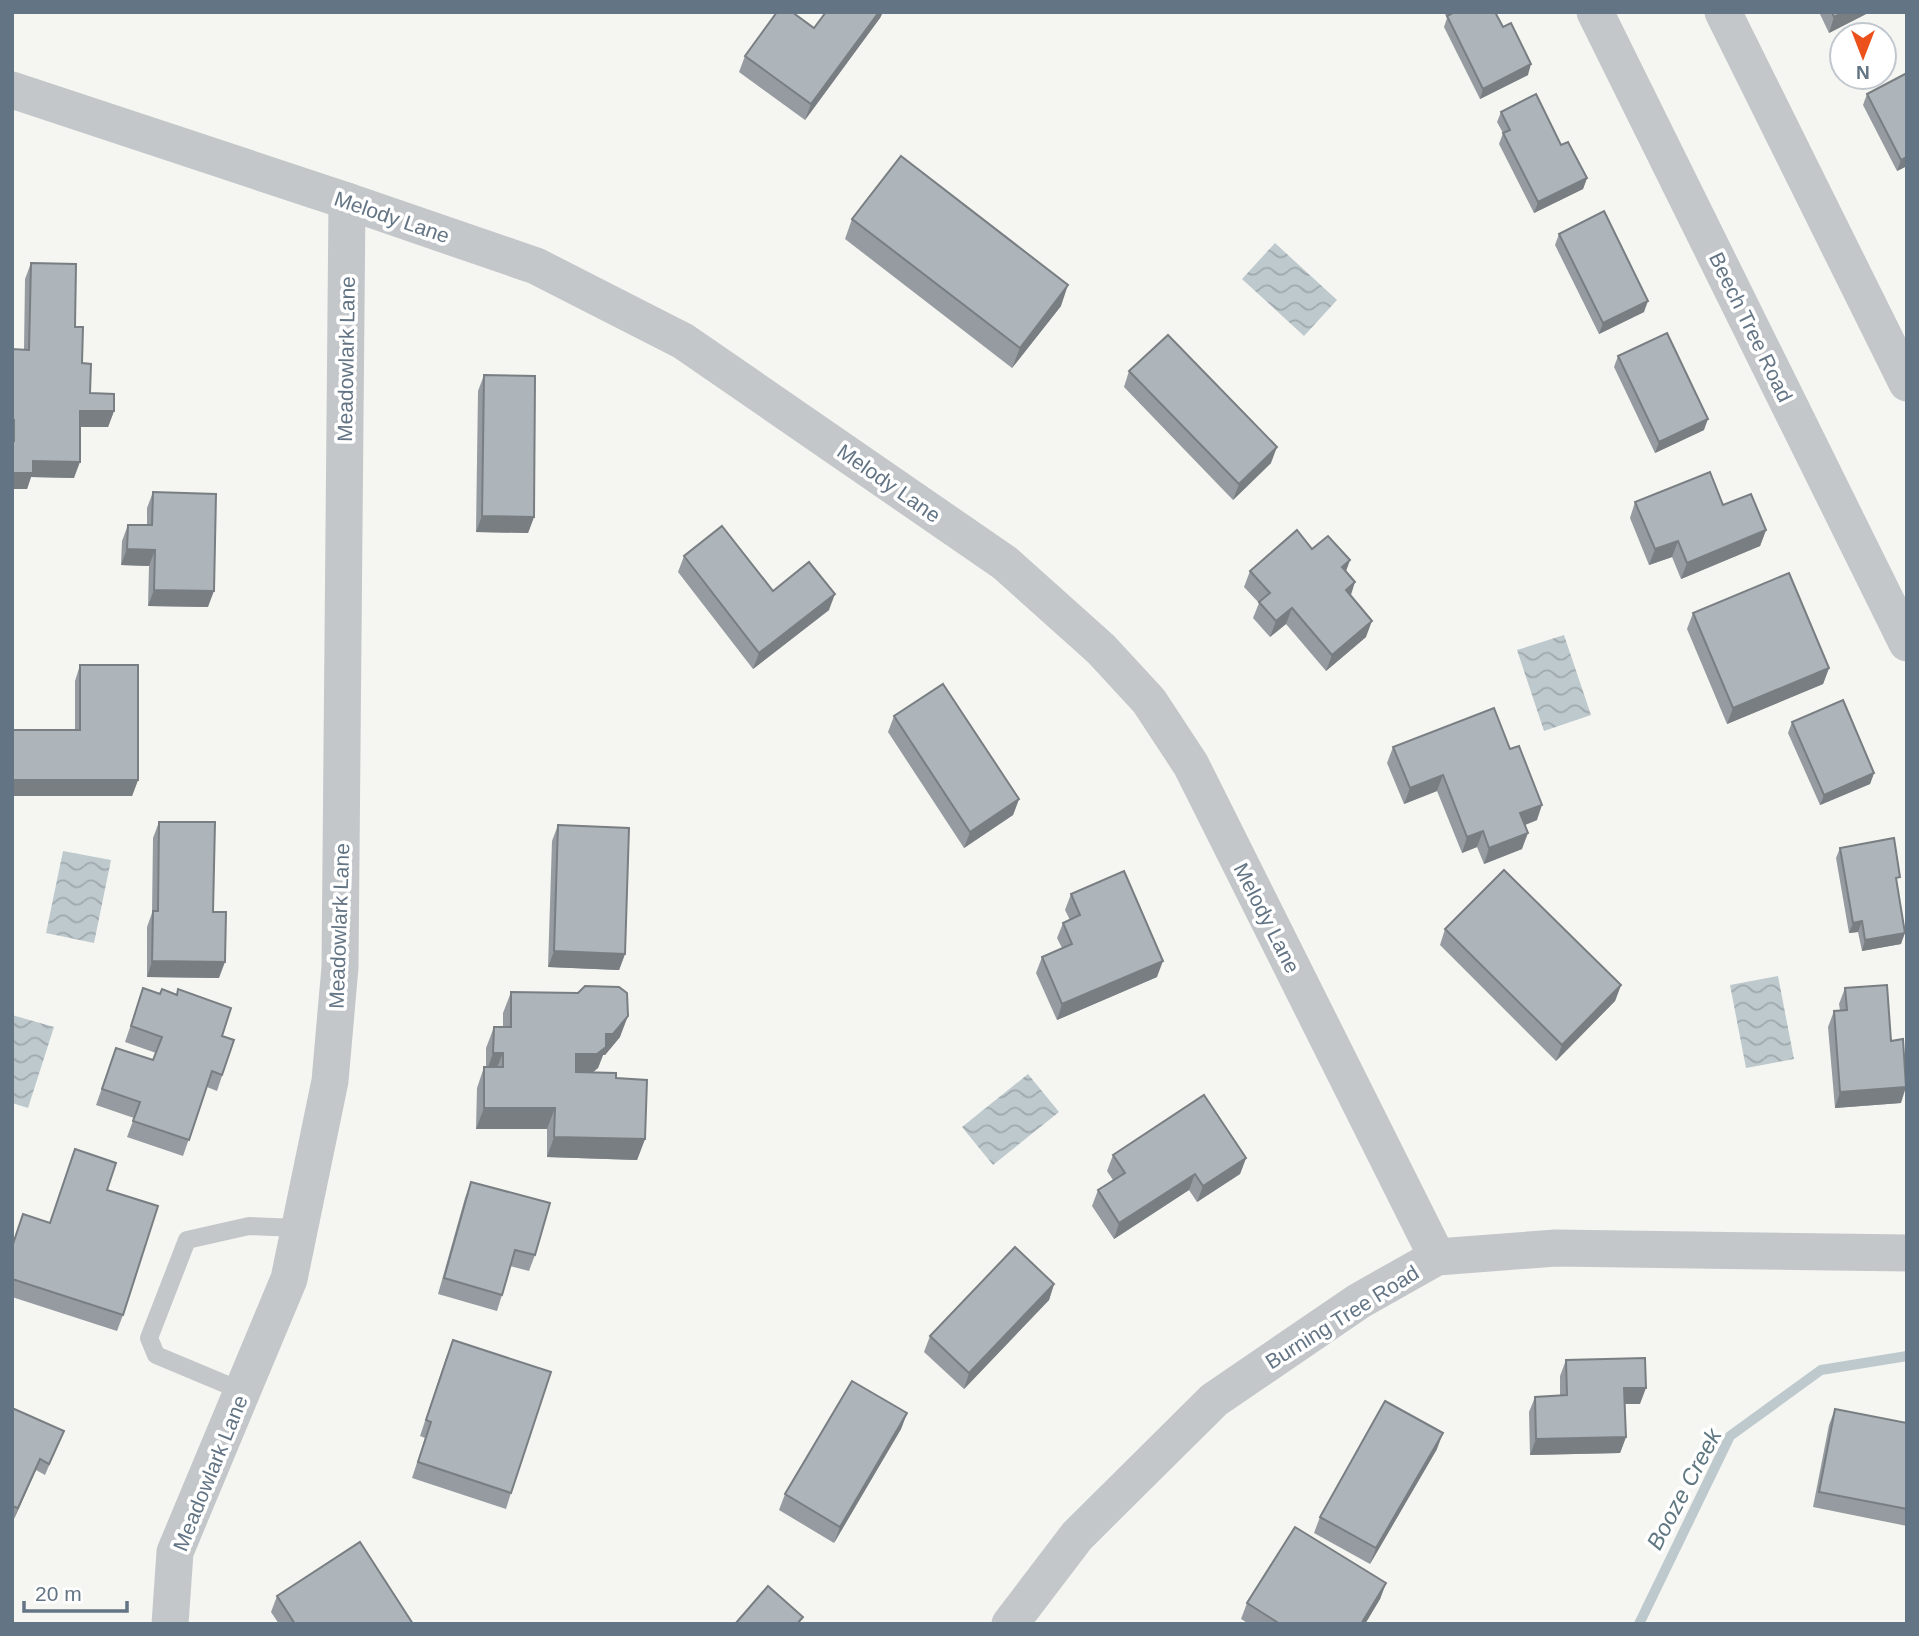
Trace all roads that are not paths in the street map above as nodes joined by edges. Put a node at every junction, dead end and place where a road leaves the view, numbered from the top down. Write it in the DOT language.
graph roads {
  1 [pos="1595,12"];
  2 [pos="1723,12"];
  3 [pos="12,90"];
  4 [pos="347,201"];
  5 [pos="1907,383"];
  6 [pos="1907,642"];
  7 [pos="299,1228"];
  8 [pos="1907,1253"];
  9 [pos="1437,1257"];
  10 [pos="242,1391"];
  11 [pos="170,1624"];
  12 [pos="1010,1624"];
  1 -- 6 [label="street, Beech Tree Road"];
  2 -- 5 [label="street"];
  3 -- 4 [label="street, Melody Lane"];
  4 -- 7 [label="street, Meadowlark Lane"];
  4 -- 9 [label="street, Melody Lane"];
  7 -- 10 [label="street, Meadowlark Lane"];
  7 -- 10 [label="lane"];
  8 -- 9 [label="street, Burning Tree Road"];
  9 -- 12 [label="street, Burning Tree Road"];
  10 -- 11 [label="street, Meadowlark Lane"];
}
